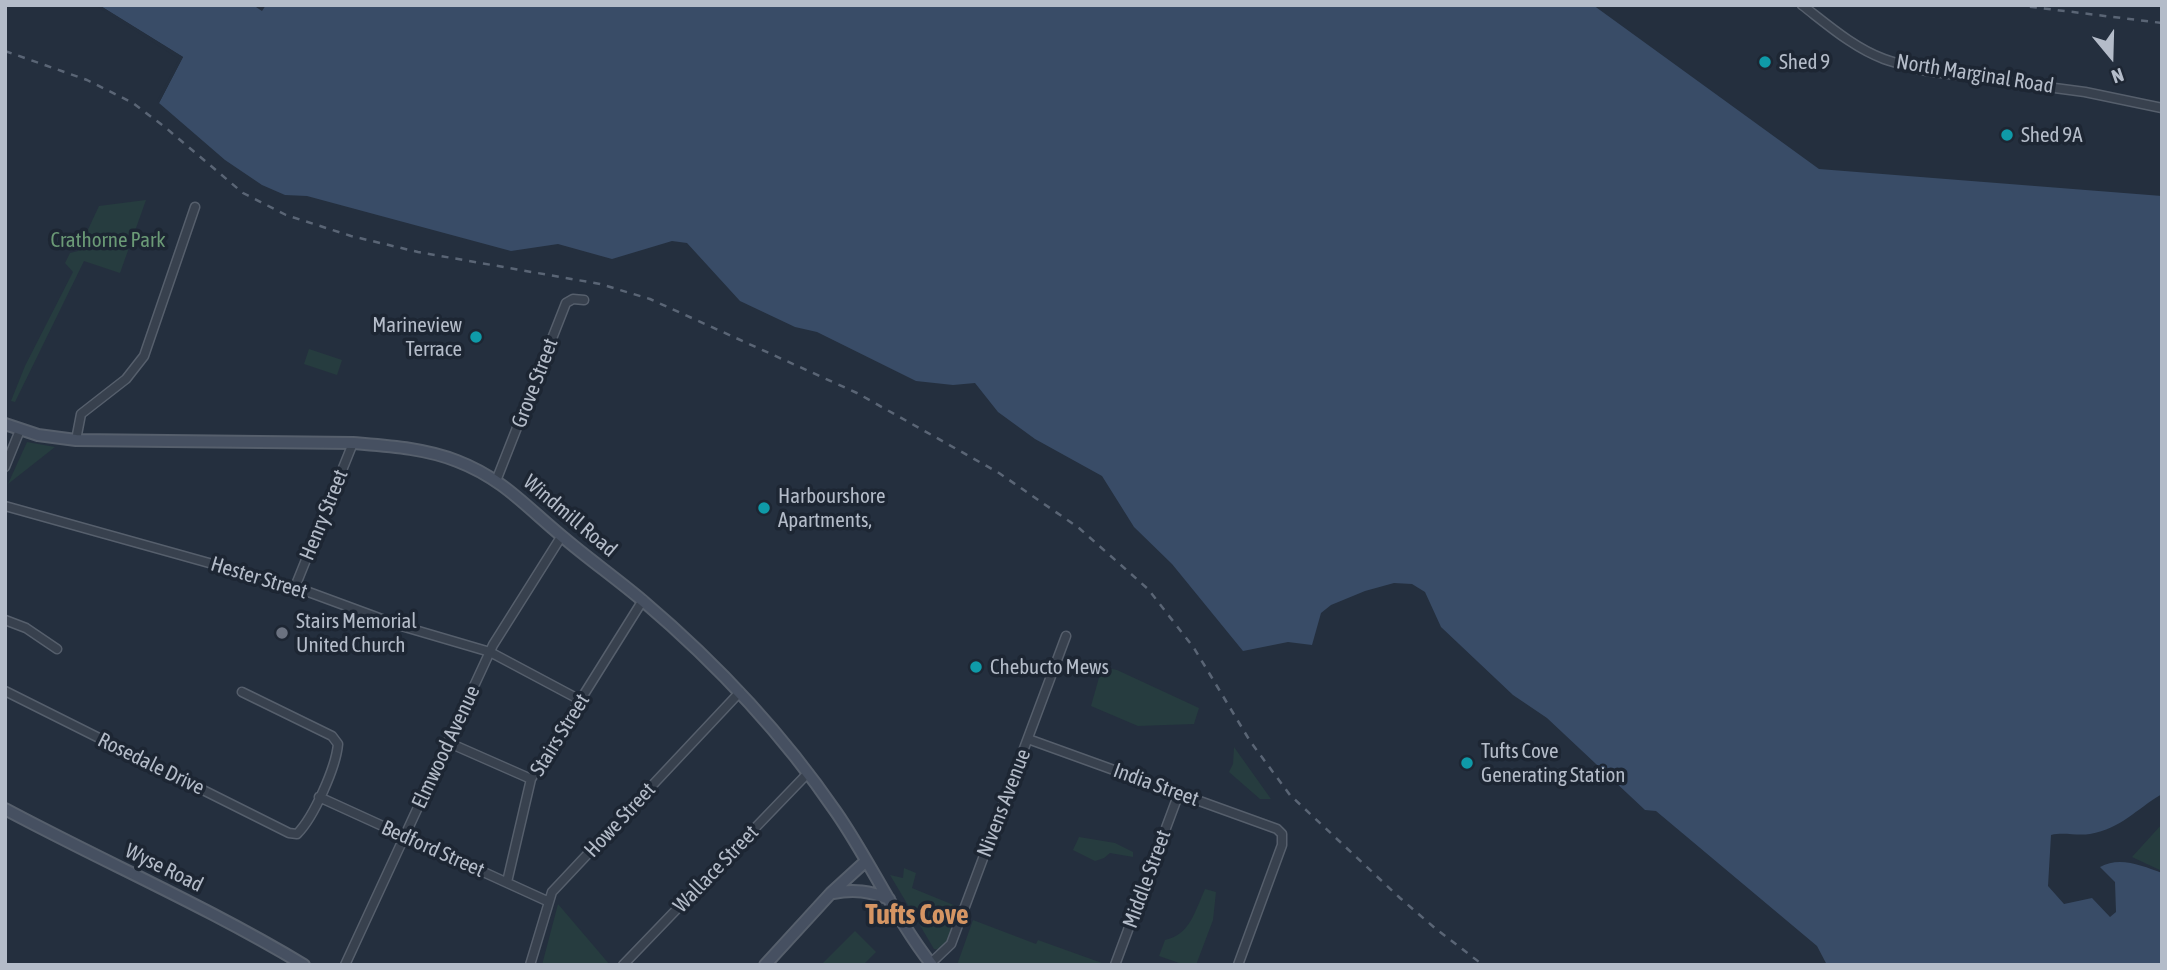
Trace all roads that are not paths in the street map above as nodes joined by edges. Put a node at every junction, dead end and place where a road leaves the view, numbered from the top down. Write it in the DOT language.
graph roads {
  1 [pos="1802,5"];
  2 [pos="2162,108"];
  3 [pos="195,207"];
  4 [pos="584,300"];
  5 [pos="5,424"];
  6 [pos="20,430"];
  7 [pos="76,440"];
  8 [pos="353,443"];
  9 [pos="5,467"];
  10 [pos="496,481"];
  11 [pos="5,506"];
  12 [pos="561,537"];
  13 [pos="295,587"];
  14 [pos="643,600"];
  15 [pos="5,620"];
  16 [pos="1066,636"];
  17 [pos="57,649"];
  18 [pos="490,652"];
  19 [pos="5,691"];
  20 [pos="242,692"];
  21 [pos="740,692"];
  22 [pos="582,701"];
  23 [pos="1028,738"];
  24 [pos="447,742"];
  25 [pos="808,773"];
  26 [pos="531,779"];
  27 [pos="1179,793"];
  28 [pos="319,797"];
  29 [pos="5,808"];
  30 [pos="405,837"];
  31 [pos="866,861"];
  32 [pos="507,882"];
  33 [pos="831,893"];
  34 [pos="889,900"];
  35 [pos="547,901"];
  36 [pos="931,964"];
  37 [pos="304,965"];
  38 [pos="345,965"];
  39 [pos="530,965"];
  40 [pos="623,965"];
  41 [pos="765,965"];
  42 [pos="1115,965"];
  43 [pos="1238,965"];
  1 -- 2 [label="street, North Marginal Road"];
  3 -- 7 [label="street"];
  4 -- 10 [label="street, Grove Street"];
  5 -- 6 [label="main road, Windmill Road"];
  6 -- 7 [label="main road, Windmill Road"];
  6 -- 9 [label="street"];
  7 -- 8 [label="main road, Windmill Road"];
  8 -- 10 [label="main road, Windmill Road"];
  8 -- 13 [label="street, Henry Street"];
  10 -- 12 [label="main road, Windmill Road"];
  11 -- 13 [label="street, Hester Street"];
  12 -- 14 [label="main road, Windmill Road"];
  12 -- 18 [label="street, Elmwood Avenue"];
  13 -- 18 [label="street, Hester Street"];
  14 -- 21 [label="main road, Windmill Road"];
  14 -- 22 [label="street, Stairs Street"];
  15 -- 17 [label="street"];
  16 -- 23 [label="street, Nivens Avenue"];
  18 -- 22 [label="street, Hester Street"];
  18 -- 24 [label="street, Elmwood Avenue"];
  19 -- 28 [label="street, Rosedale Drive"];
  20 -- 28 [label="street"];
  21 -- 25 [label="main road, Windmill Road"];
  21 -- 35 [label="street, Howe Street"];
  22 -- 26 [label="street, Stairs Street"];
  23 -- 27 [label="street, India Street"];
  23 -- 36 [label="street, Nivens Avenue"];
  24 -- 26 [label="street"];
  24 -- 30 [label="street, Elmwood Avenue"];
  25 -- 31 [label="main road, Windmill Road"];
  25 -- 40 [label="street, Wallace Street"];
  26 -- 32 [label="street, Stairs Street"];
  27 -- 42 [label="street, Middle Street"];
  27 -- 43 [label="street, India Street"];
  28 -- 30 [label="street, Bedford Street"];
  29 -- 37 [label="main road, Wyse Road"];
  30 -- 32 [label="street, Bedford Street"];
  30 -- 38 [label="street, Elmwood Avenue"];
  31 -- 33 [label="main road"];
  31 -- 34 [label="main road, Windmill Road"];
  32 -- 35 [label="street, Bedford Street"];
  33 -- 34 [label="main road"];
  33 -- 41 [label="main road"];
  34 -- 36 [label="main road, Windmill Road"];
  35 -- 39 [label="street, Howe Street"];
}
